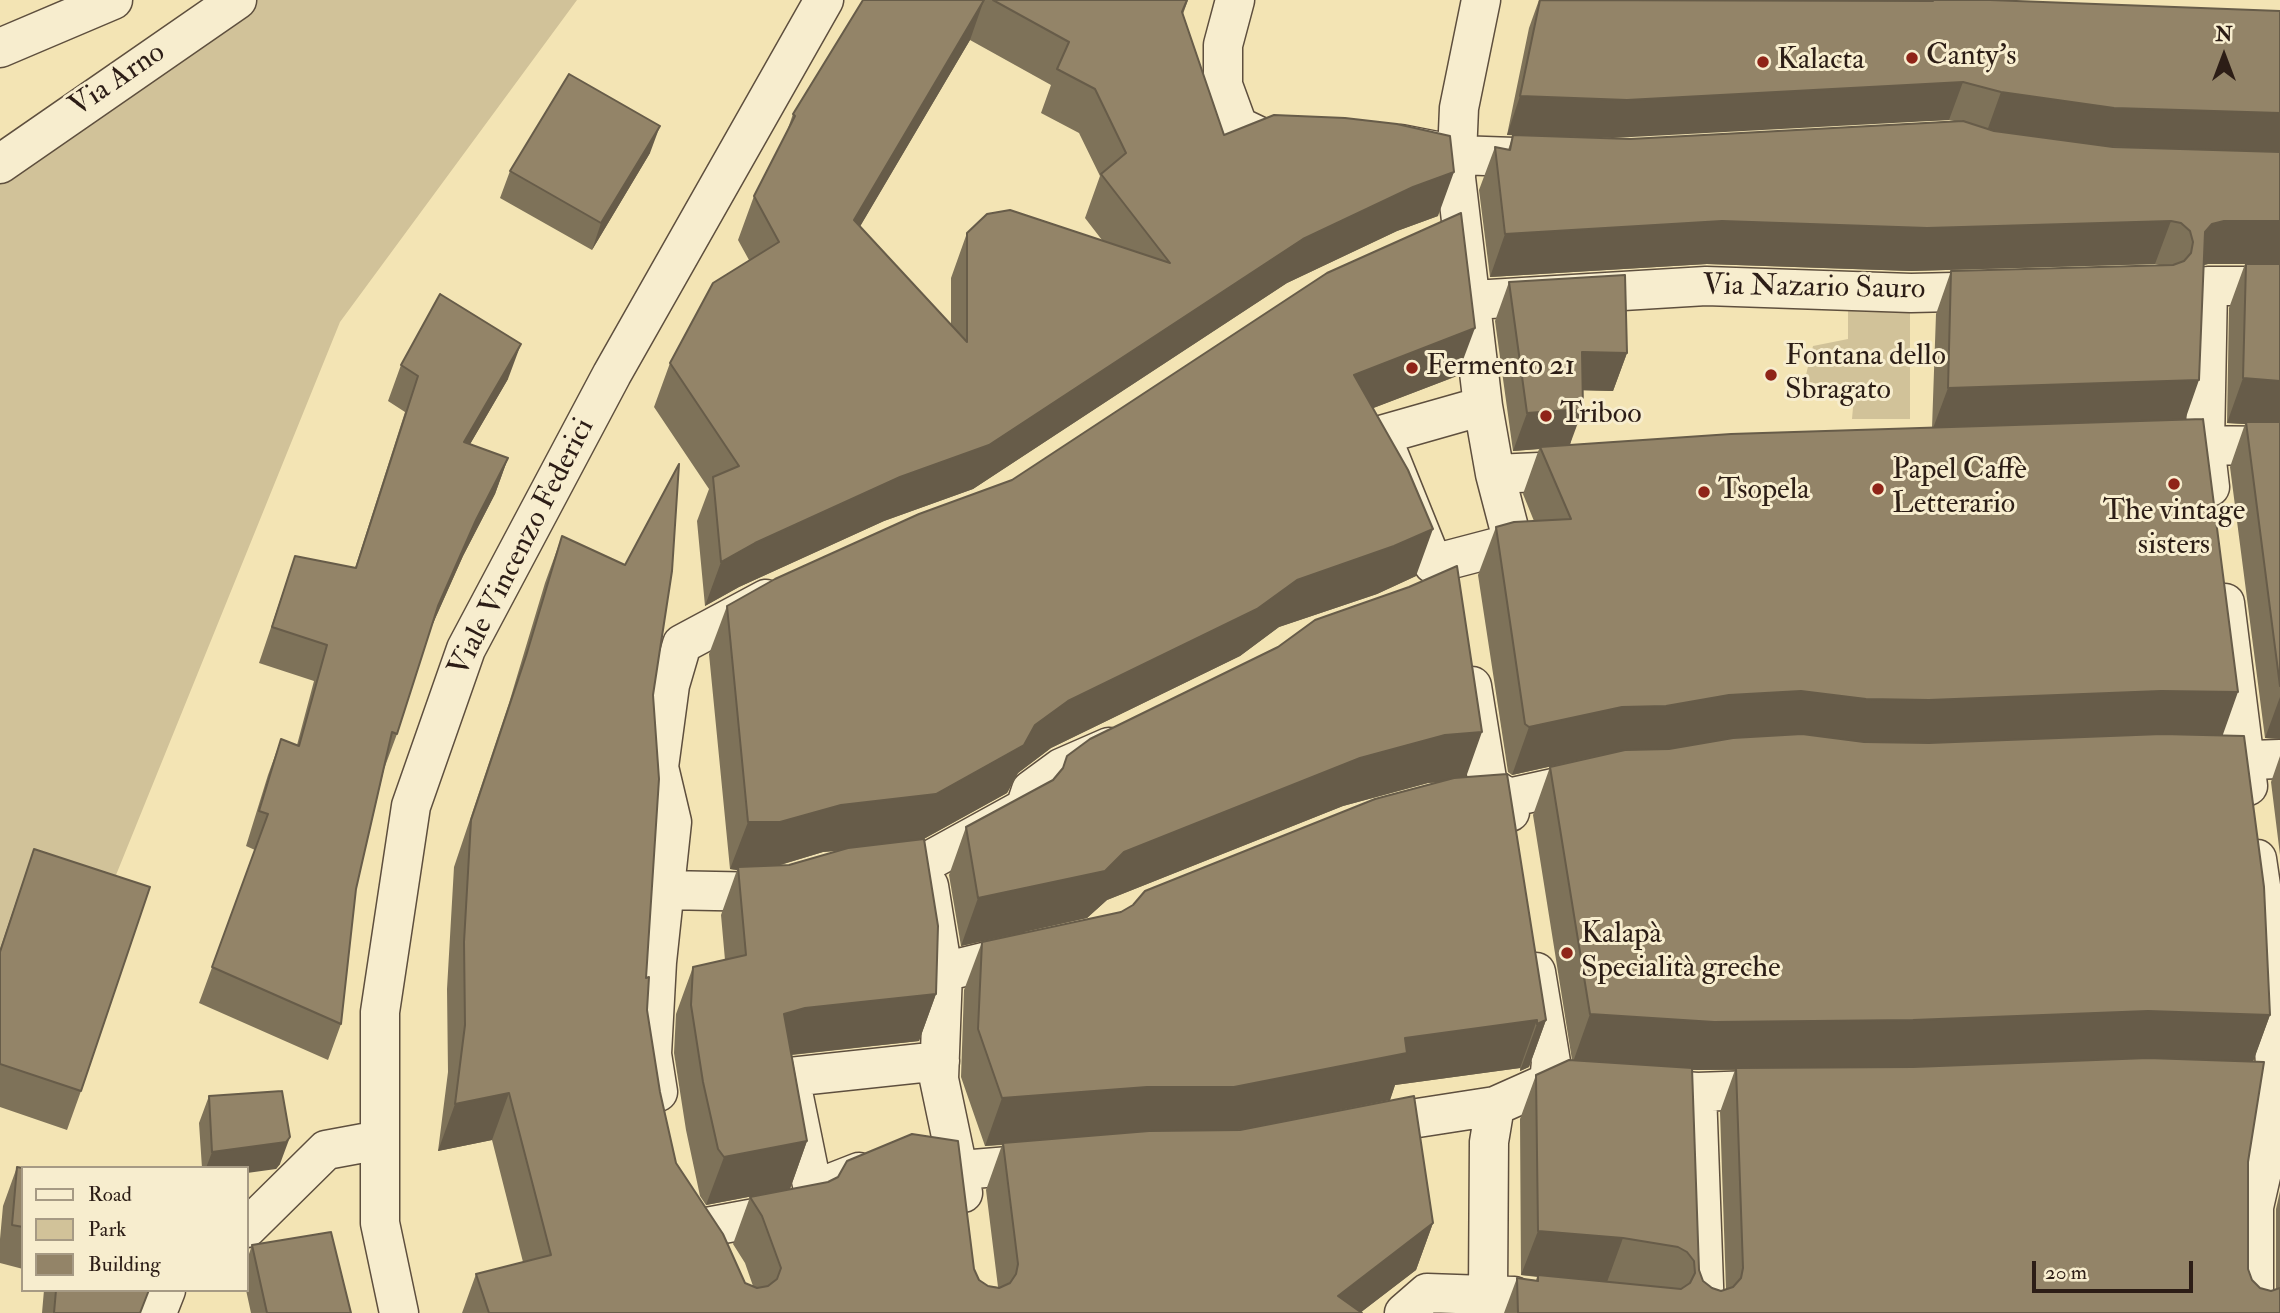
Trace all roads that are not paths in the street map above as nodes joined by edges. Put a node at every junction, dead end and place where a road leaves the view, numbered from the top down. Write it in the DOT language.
graph roads {
  1 [pos="113,0"];
  2 [pos="237,0"];
  3 [pos="824,0"];
  4 [pos="1235,0"];
  5 [pos="1481,0"];
  6 [pos="0,48"];
  7 [pos="1327,141"];
  8 [pos="1366,141"];
  9 [pos="1457,155"];
  10 [pos="1574,159"];
  11 [pos="0,164"];
  12 [pos="2280,286"];
  13 [pos="2035,290"];
  14 [pos="1473,300"];
  15 [pos="1483,406"];
  16 [pos="2205,444"];
  17 [pos="2149,446"];
  18 [pos="2280,446"];
  19 [pos="1621,467"];
  20 [pos="1495,474"];
  21 [pos="2213,518"];
  22 [pos="2220,568"];
  23 [pos="1457,579"];
  24 [pos="802,583"];
  25 [pos="1421,598"];
  26 [pos="1467,651"];
  27 [pos="1139,732"];
  28 [pos="2158,761"];
  29 [pos="2263,761"];
  30 [pos="1628,776"];
  31 [pos="1508,798"];
  32 [pos="1422,807"];
  33 [pos="1516,848"];
  34 [pos="925,863"];
  35 [pos="664,890"];
  36 [pos="1531,938"];
  37 [pos="1058,946"];
  38 [pos="943,972"];
  39 [pos="940,1061"];
  40 [pos="1550,1072"];
  41 [pos="2238,1084"];
  42 [pos="1590,1085"];
  43 [pos="2278,1085"];
  44 [pos="1643,1088"];
  45 [pos="1822,1088"];
  46 [pos="1697,1092"];
  47 [pos="1495,1106"];
  48 [pos="662,1121"];
  49 [pos="1334,1133"];
  50 [pos="380,1139"];
  51 [pos="1079,1160"];
  52 [pos="961,1170"];
  53 [pos="813,1190"];
  54 [pos="678,1193"];
  55 [pos="248,1227"];
  56 [pos="696,1229"];
  57 [pos="968,1233"];
  58 [pos="718,1261"];
  59 [pos="165,1292"];
  60 [pos="1488,1293"];
  61 [pos="1553,1299"];
  62 [pos="157,1313"];
  63 [pos="399,1313"];
  64 [pos="1404,1313"];
  65 [pos="1705,1313"];
  66 [pos="2254,1313"];
  1 -- 6 [label="street"];
  2 -- 11 [label="street, Via Arno"];
  3 -- 50 [label="street, Viale Vincenzo Federici"];
  4 -- 7 [label="street"];
  5 -- 9 [label="street"];
  8 -- 9 [label="street"];
  9 -- 10 [label="street"];
  9 -- 14 [label="street"];
  12 -- 16 [label="street"];
  13 -- 14 [label="street, Via Nazario Sauro"];
  14 -- 15 [label="street"];
  15 -- 20 [label="street"];
  15 -- 23 [label="street"];
  16 -- 17 [label="street"];
  16 -- 18 [label="street"];
  16 -- 21 [label="street"];
  19 -- 20 [label="street"];
  20 -- 23 [label="street"];
  22 -- 29 [label="street"];
  23 -- 25 [label="street"];
  24 -- 35 [label="street"];
  26 -- 31 [label="street"];
  27 -- 34 [label="street"];
  28 -- 29 [label="street"];
  29 -- 43 [label="street"];
  30 -- 31 [label="street"];
  31 -- 32 [label="street"];
  31 -- 33 [label="street"];
  34 -- 35 [label="street"];
  34 -- 38 [label="street"];
  35 -- 48 [label="street"];
  36 -- 40 [label="street"];
  37 -- 38 [label="street"];
  38 -- 39 [label="street"];
  39 -- 52 [label="street"];
  39 -- 53 [label="street"];
  40 -- 42 [label="street"];
  40 -- 47 [label="street"];
  41 -- 43 [label="street"];
  43 -- 66 [label="street"];
  44 -- 46 [label="street"];
  45 -- 46 [label="street"];
  46 -- 65 [label="street"];
  47 -- 49 [label="street"];
  47 -- 60 [label="street"];
  50 -- 55 [label="street"];
  50 -- 63 [label="street, Viale Vincenzo Federici"];
  51 -- 52 [label="street"];
  52 -- 53 [label="street"];
  52 -- 57 [label="street"];
  53 -- 56 [label="street"];
  54 -- 56 [label="street"];
  56 -- 58 [label="street"];
  59 -- 62 [label="street"];
  60 -- 61 [label="street"];
  60 -- 64 [label="street"];
}
